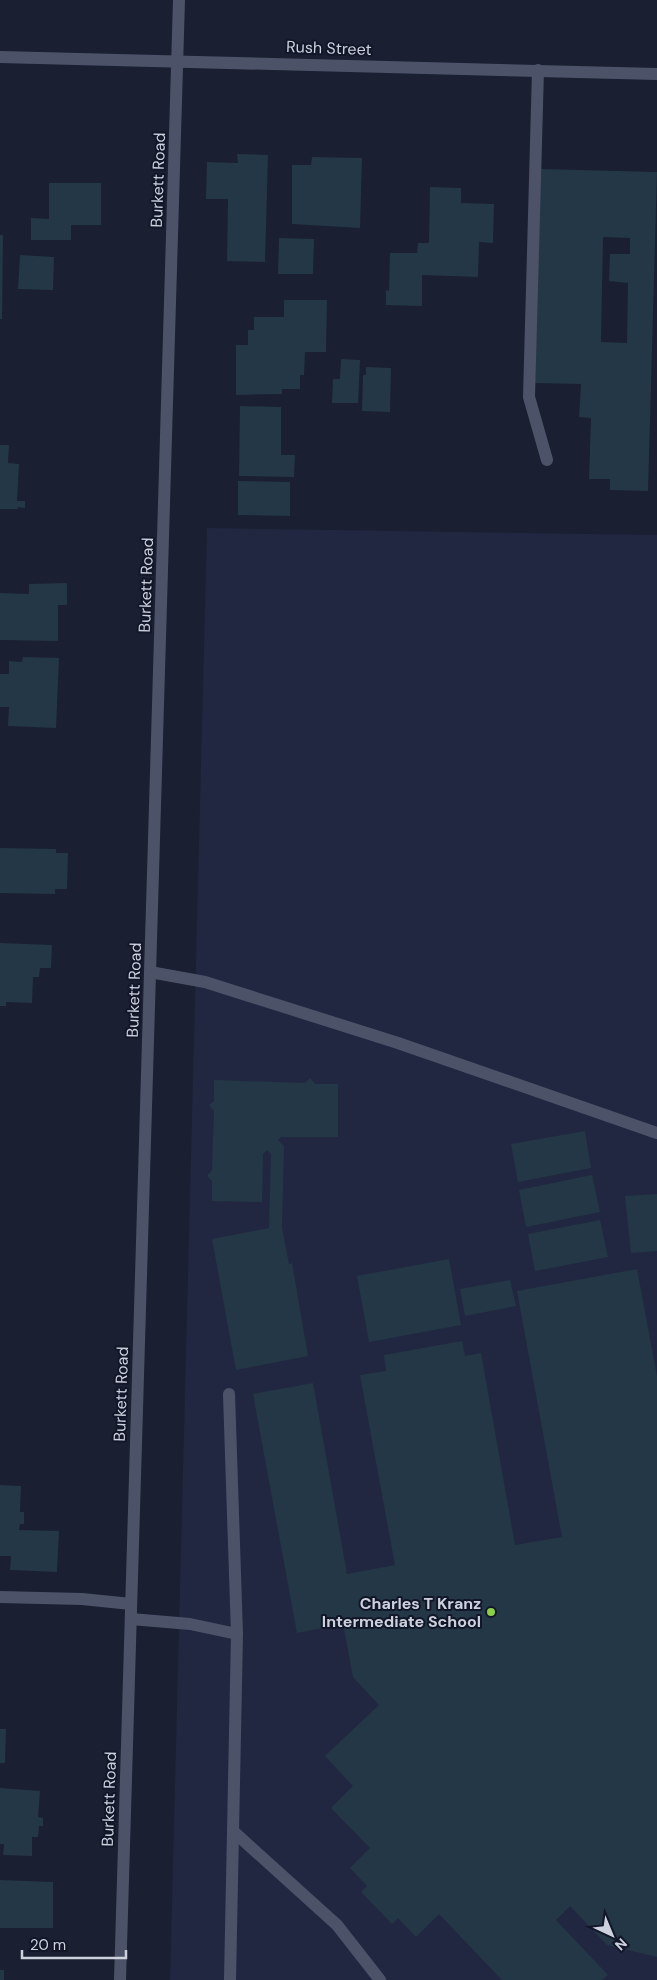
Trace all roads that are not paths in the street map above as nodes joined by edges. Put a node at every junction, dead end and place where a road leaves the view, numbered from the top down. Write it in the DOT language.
graph roads {
  1 [pos="179,0"];
  2 [pos="0,57"];
  3 [pos="178,60"];
  4 [pos="538,70"];
  5 [pos="657,74"];
  6 [pos="547,460"];
  7 [pos="150,972"];
  8 [pos="657,1133"];
  9 [pos="229,1394"];
  10 [pos="0,1597"];
  11 [pos="131,1604"];
  12 [pos="131,1619"];
  13 [pos="237,1634"];
  14 [pos="233,1831"];
  15 [pos="120,1980"];
  16 [pos="230,1980"];
  17 [pos="380,1980"];
  1 -- 3 [label="street, Burkett Road"];
  2 -- 3 [label="street, Rush Street"];
  3 -- 4 [label="street, Rush Street"];
  3 -- 7 [label="street, Burkett Road"];
  4 -- 5 [label="street, Rush Street"];
  4 -- 6 [label="street"];
  7 -- 8 [label="street"];
  7 -- 11 [label="street, Burkett Road"];
  9 -- 13 [label="street"];
  10 -- 11 [label="street"];
  11 -- 12 [label="street, Burkett Road"];
  12 -- 13 [label="street"];
  12 -- 15 [label="street, Burkett Road"];
  13 -- 14 [label="street"];
  14 -- 16 [label="street"];
  14 -- 17 [label="street"];
}
